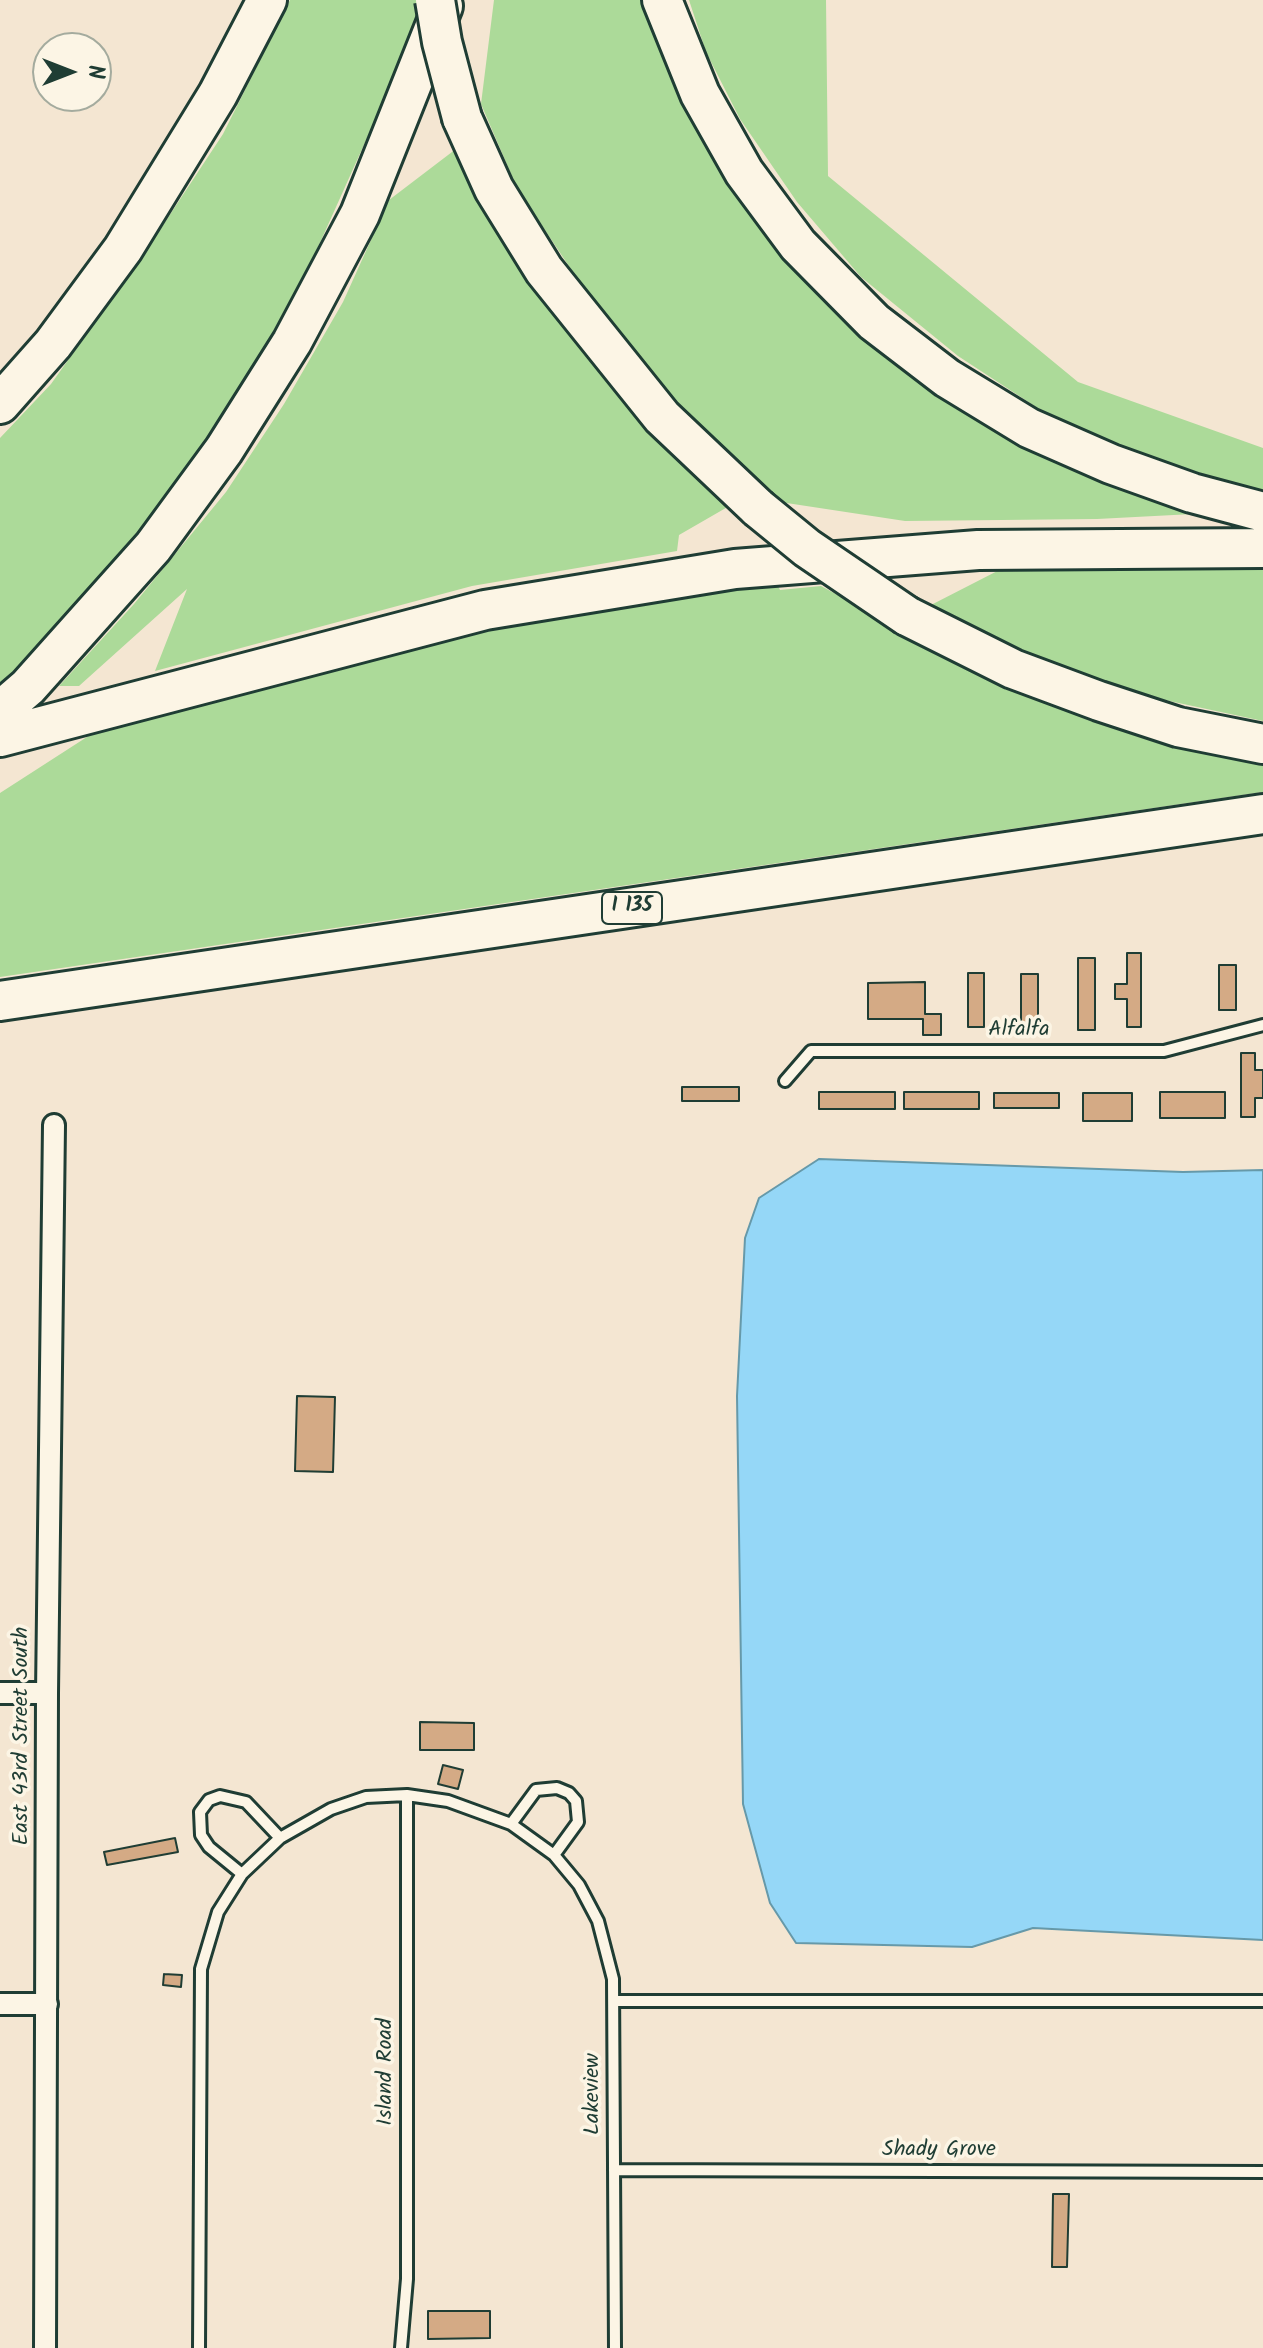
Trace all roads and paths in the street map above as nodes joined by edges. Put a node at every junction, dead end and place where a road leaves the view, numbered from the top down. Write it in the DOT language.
graph roads {
  1 [pos="267,0"];
  2 [pos="435,0"];
  3 [pos="446,0"];
  4 [pos="662,0"];
  5 [pos="0,404"];
  6 [pos="1263,512"];
  7 [pos="1263,548"];
  8 [pos="0,711"];
  9 [pos="0,737"];
  10 [pos="1263,744"];
  11 [pos="1263,814"];
  12 [pos="0,1001"];
  13 [pos="1263,1025"];
  14 [pos="785,1081"];
  15 [pos="54,1125"];
  16 [pos="0,1693"];
  17 [pos="47,1693"];
  18 [pos="407,1795"];
  19 [pos="511,1824"];
  20 [pos="280,1838"];
  21 [pos="554,1855"];
  22 [pos="242,1874"];
  23 [pos="614,2001"];
  24 [pos="1263,2001"];
  25 [pos="0,2004"];
  26 [pos="47,2004"];
  27 [pos="614,2170"];
  28 [pos="1263,2172"];
  29 [pos="45,2348"];
  30 [pos="199,2348"];
  31 [pos="401,2348"];
  32 [pos="615,2348"];
  1 -- 5 [label="highway"];
  2 -- 10 [label="highway, bridge"];
  3 -- 8 [label="highway"];
  4 -- 6 [label="highway"];
  7 -- 9 [label="highway"];
  11 -- 12 [label="highway, I 135"];
  13 -- 14 [label="lane, Alfalfa"];
  15 -- 17 [label="street, East 43rd Street South"];
  16 -- 17 [label="street"];
  17 -- 26 [label="street, East 43rd Street South"];
  18 -- 19 [label="lane, Lakeview"];
  18 -- 20 [label="lane, Lakeview"];
  18 -- 31 [label="lane, Island Road"];
  19 -- 21 [label="lane, Lakeview"];
  19 -- 21 [label="lane"];
  20 -- 22 [label="lane, Lakeview"];
  20 -- 22 [label="lane"];
  21 -- 23 [label="lane, Lakeview"];
  22 -- 30 [label="lane, Lakeview"];
  23 -- 24 [label="lane"];
  23 -- 27 [label="lane, Lakeview"];
  25 -- 26 [label="street"];
  26 -- 29 [label="street, East 43rd Street South"];
  27 -- 28 [label="lane, Shady Grove"];
  27 -- 32 [label="lane, Lakeview"];
}
